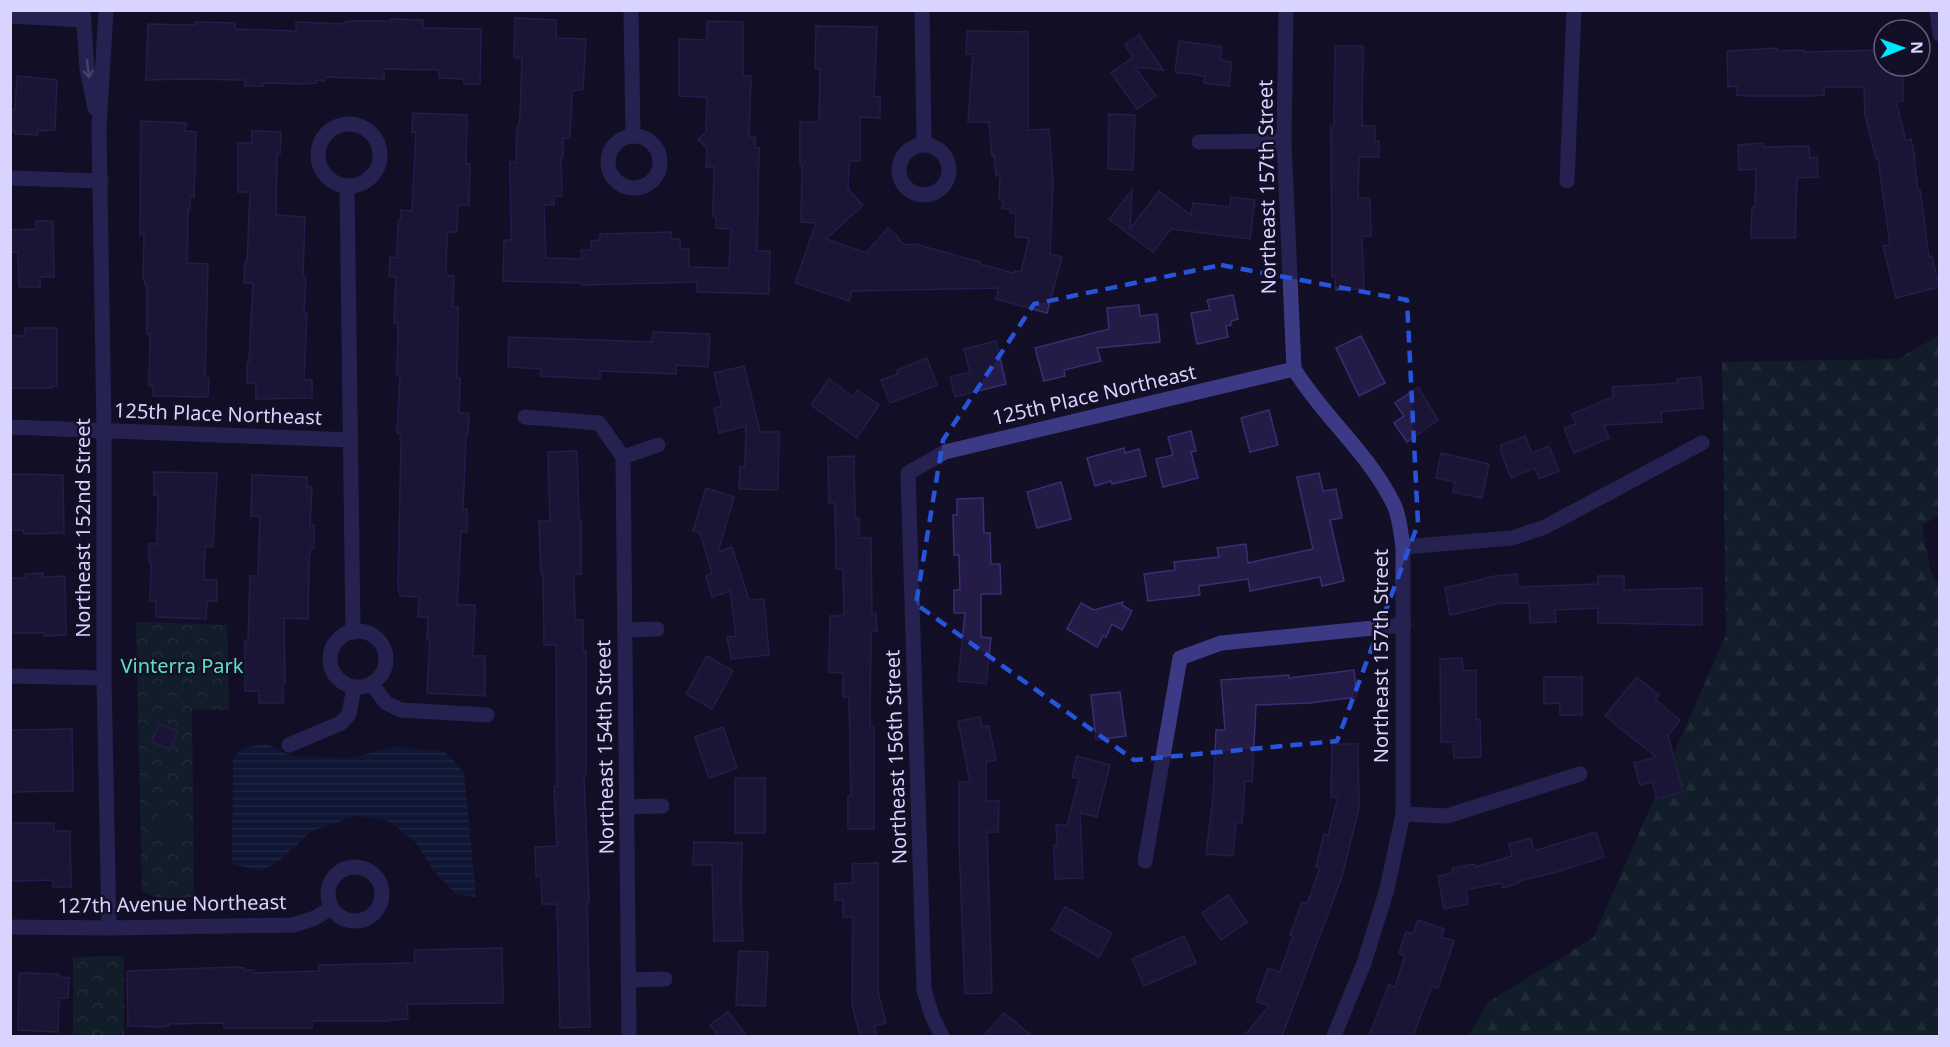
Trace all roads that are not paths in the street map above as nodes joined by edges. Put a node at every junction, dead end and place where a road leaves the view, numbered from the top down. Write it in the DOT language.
graph roads {
  1 [pos="106,10"];
  2 [pos="631,10"];
  3 [pos="922,10"];
  4 [pos="1286,10"];
  5 [pos="1574,10"];
  6 [pos="1937,10"];
  7 [pos="84,15"];
  8 [pos="10,16"];
  9 [pos="1940,34"];
  10 [pos="99,128"];
  11 [pos="633,136"];
  12 [pos="1284,141"];
  13 [pos="1199,142"];
  14 [pos="924,144"];
  15 [pos="10,178"];
  16 [pos="101,181"];
  17 [pos="1567,181"];
  18 [pos="347,186"];
  19 [pos="1294,369"];
  20 [pos="525,417"];
  21 [pos="10,427"];
  22 [pos="104,430"];
  23 [pos="351,440"];
  24 [pos="1702,443"];
  25 [pos="658,445"];
  26 [pos="623,457"];
  27 [pos="908,473"];
  28 [pos="1404,547"];
  29 [pos="1404,624"];
  30 [pos="657,629"];
  31 [pos="625,630"];
  32 [pos="353,632"];
  33 [pos="10,676"];
  34 [pos="104,678"];
  35 [pos="372,684"];
  36 [pos="354,687"];
  37 [pos="487,715"];
  38 [pos="289,745"];
  39 [pos="1580,774"];
  40 [pos="662,806"];
  41 [pos="627,807"];
  42 [pos="1403,814"];
  43 [pos="1145,861"];
  44 [pos="331,908"];
  45 [pos="10,927"];
  46 [pos="110,928"];
  47 [pos="665,979"];
  48 [pos="628,980"];
  49 [pos="629,1036"];
  50 [pos="942,1036"];
  51 [pos="1334,1036"];
  1 -- 10 [label="street, Northeast 152nd Street"];
  2 -- 11 [label="street"];
  3 -- 14 [label="street"];
  4 -- 12 [label="street, Northeast 157th Street"];
  5 -- 17 [label="street"];
  6 -- 9 [label="street"];
  7 -- 8 [label="street"];
  7 -- 10 [label="street, Northeast 152nd Street, one-way"];
  10 -- 16 [label="street, Northeast 152nd Street"];
  12 -- 13 [label="street"];
  12 -- 19 [label="street, Northeast 157th Street"];
  15 -- 16 [label="street"];
  16 -- 22 [label="street, Northeast 152nd Street"];
  18 -- 18 [label="street"];
  18 -- 23 [label="street"];
  19 -- 27 [label="street, 125th Place Northeast"];
  19 -- 28 [label="street, Northeast 157th Street"];
  20 -- 26 [label="street"];
  21 -- 22 [label="street, 125th Place Northeast"];
  22 -- 23 [label="street, 125th Place Northeast"];
  22 -- 34 [label="street, Northeast 152nd Street"];
  23 -- 32 [label="street"];
  24 -- 28 [label="street"];
  25 -- 26 [label="street"];
  26 -- 31 [label="street, Northeast 154th Street"];
  27 -- 50 [label="street, Northeast 156th Street"];
  28 -- 29 [label="street, Northeast 157th Street"];
  29 -- 42 [label="street, Northeast 157th Street"];
  29 -- 43 [label="street"];
  30 -- 31 [label="street"];
  31 -- 41 [label="street, Northeast 154th Street"];
  32 -- 35 [label="street"];
  32 -- 36 [label="street"];
  33 -- 34 [label="street"];
  34 -- 46 [label="street, Northeast 152nd Street"];
  35 -- 36 [label="street"];
  35 -- 37 [label="street"];
  36 -- 38 [label="street"];
  39 -- 42 [label="street"];
  40 -- 41 [label="street"];
  41 -- 48 [label="street, Northeast 154th Street"];
  42 -- 51 [label="street, Northeast 157th Street"];
  44 -- 46 [label="street, 127th Avenue Northeast"];
  45 -- 46 [label="street, 127th Avenue Northeast"];
  47 -- 48 [label="street"];
  48 -- 49 [label="street, Northeast 154th Street"];
}
